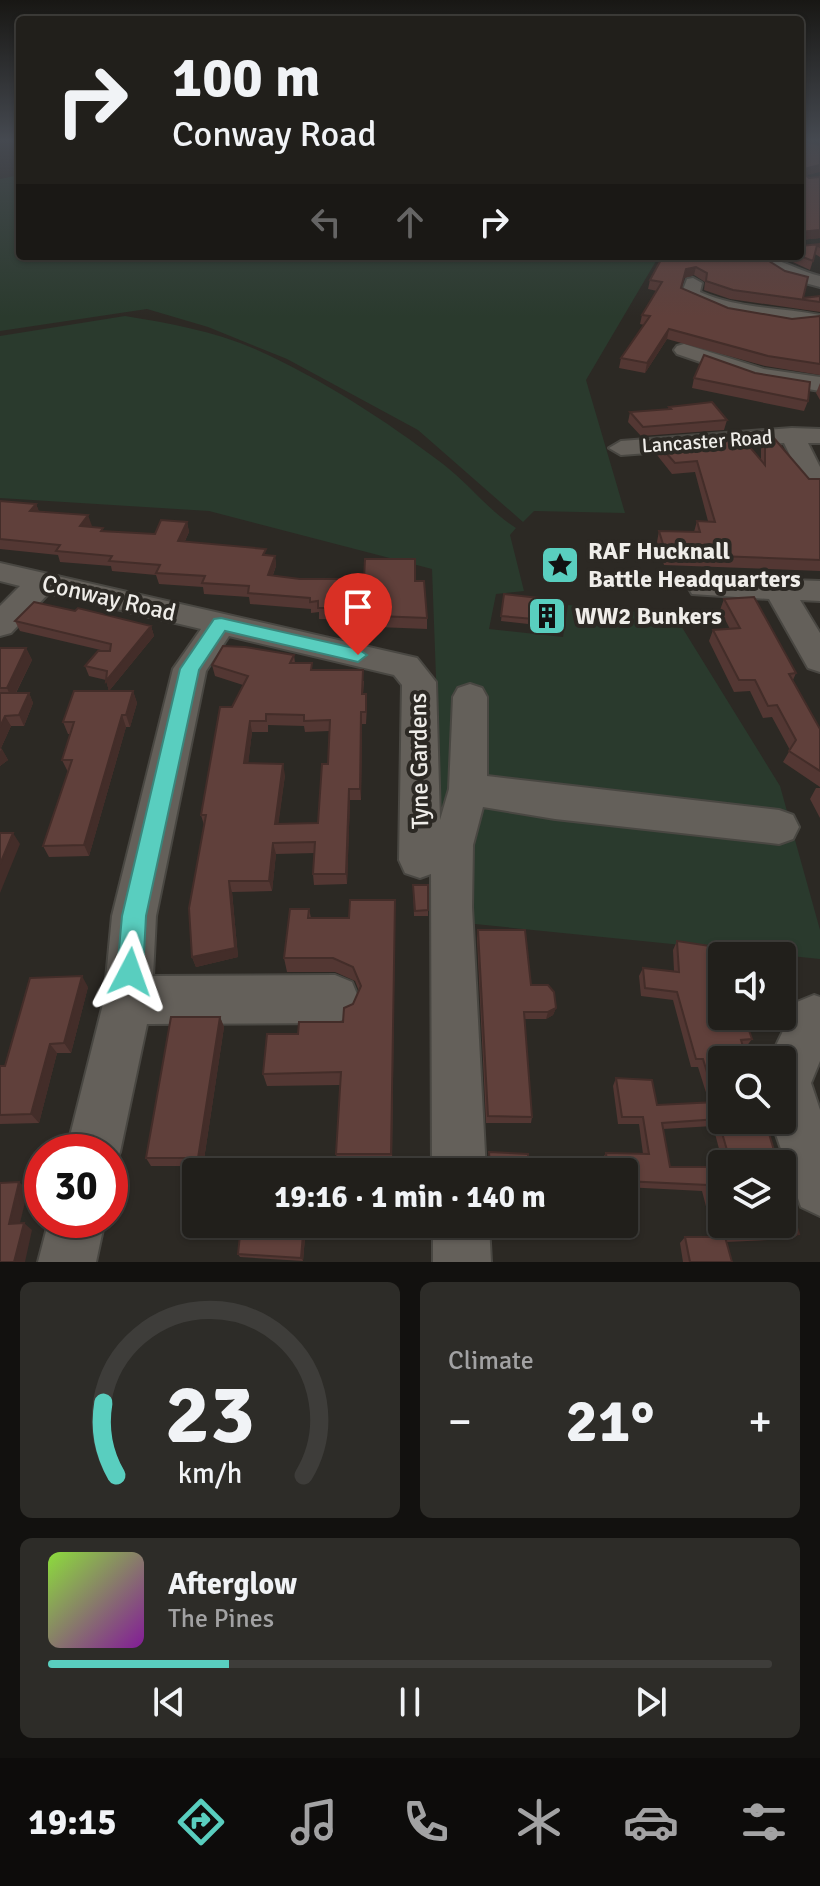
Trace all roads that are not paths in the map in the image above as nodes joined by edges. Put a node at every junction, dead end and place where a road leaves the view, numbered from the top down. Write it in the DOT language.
graph roads {
  1 [pos="763,260"];
  2 [pos="820,282"];
  3 [pos="820,295"];
  4 [pos="695,302"];
  5 [pos="818,322"];
  6 [pos="682,354"];
  7 [pos="820,384"];
  8 [pos="792,435"];
  9 [pos="820,436"];
  10 [pos="621,448"];
  11 [pos="808,481"];
  12 [pos="0,572"];
  13 [pos="42,582"];
  14 [pos="703,587"];
  15 [pos="778,589"];
  16 [pos="820,591"];
  17 [pos="221,624"];
  18 [pos="0,625"];
  19 [pos="820,660"];
  20 [pos="405,666"];
  21 [pos="470,697"];
  22 [pos="468,789"];
  23 [pos="779,827"];
  24 [pos="420,860"];
  25 [pos="335,999"];
  26 [pos="128,1000"];
  27 [pos="820,1021"];
  28 [pos="97,1134"];
  29 [pos="459,1158"];
  30 [pos="820,1188"];
  31 [pos="73,1238"];
  32 [pos="461,1238"];
  33 [pos="67,1262"];
  34 [pos="462,1262"];
  1 -- 2 [label="street"];
  3 -- 5 [label="street"];
  4 -- 5 [label="street"];
  6 -- 7 [label="street"];
  8 -- 9 [label="street, Lancaster Road"];
  8 -- 10 [label="street, Lancaster Road"];
  8 -- 11 [label="street, Lancaster Road"];
  12 -- 13 [label="street, Conway Road"];
  13 -- 17 [label="street, Conway Road"];
  13 -- 18 [label="street"];
  14 -- 15 [label="street"];
  15 -- 16 [label="street"];
  15 -- 19 [label="street"];
  17 -- 20 [label="street, Conway Road"];
  17 -- 26 [label="street"];
  20 -- 24 [label="street, Tyne Gardens"];
  21 -- 22 [label="street"];
  22 -- 23 [label="street"];
  22 -- 29 [label="street"];
  25 -- 26 [label="street"];
  26 -- 28 [label="street"];
  27 -- 30 [label="street"];
  31 -- 33 [label="street"];
  32 -- 34 [label="street"];
}
